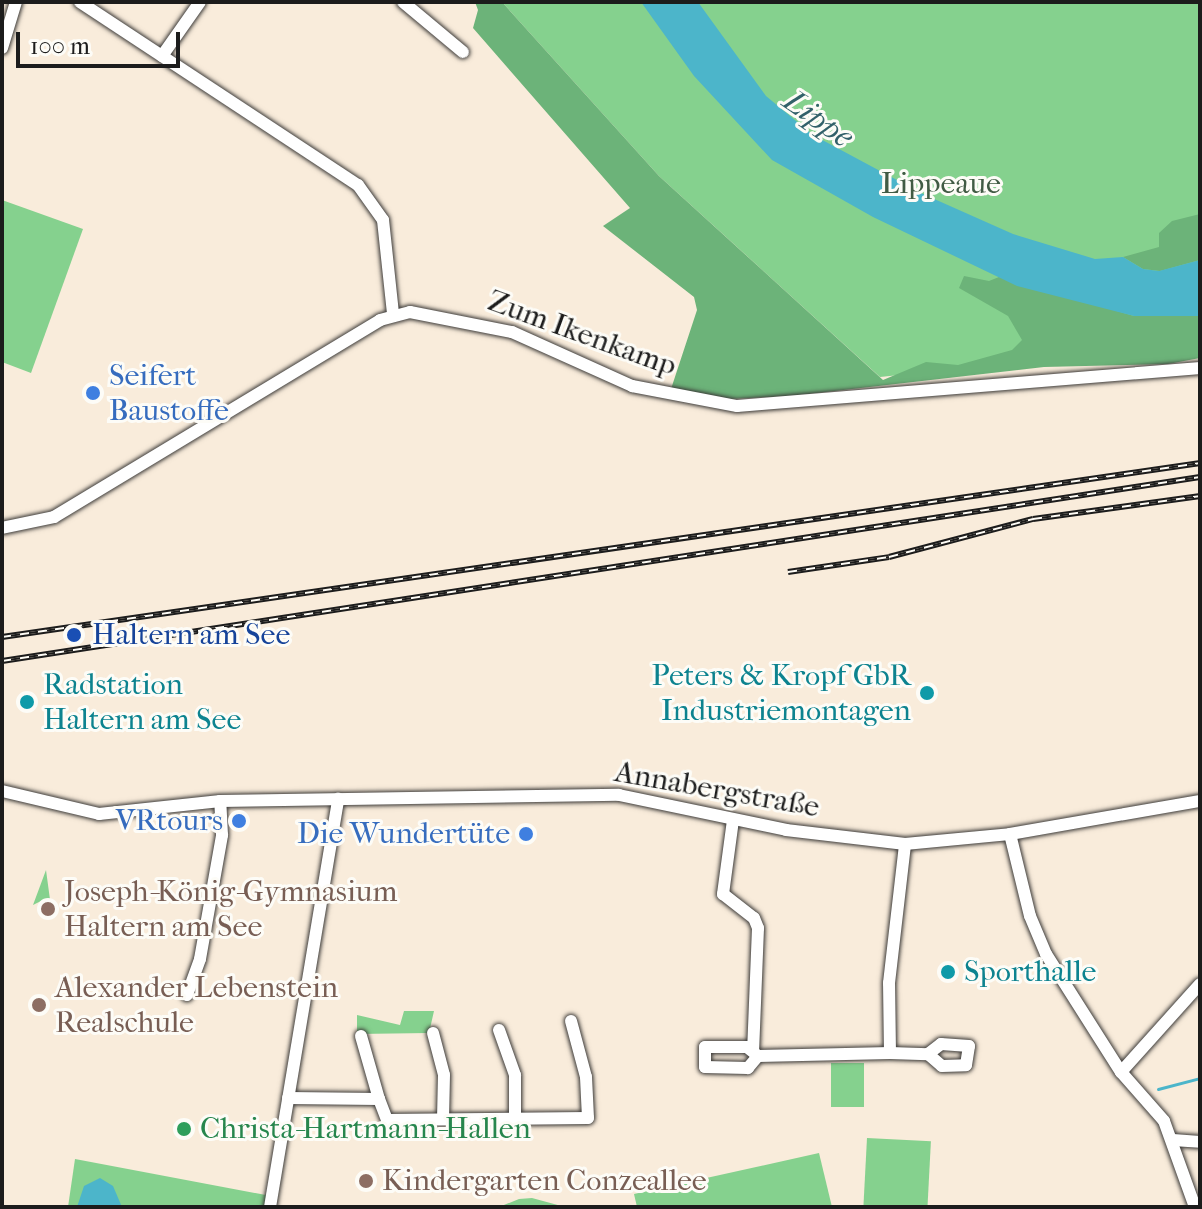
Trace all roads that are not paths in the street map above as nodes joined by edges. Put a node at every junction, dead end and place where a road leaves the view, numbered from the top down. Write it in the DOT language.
graph roads {
  1 [pos="16,2"];
  2 [pos="80,2"];
  3 [pos="200,2"];
  4 [pos="403,2"];
  5 [pos="2,48"];
  6 [pos="463,52"];
  7 [pos="162,56"];
  8 [pos="393,314"];
  9 [pos="1200,368"];
  10 [pos="2,528"];
  11 [pos="2,791"];
  12 [pos="338,799"];
  13 [pos="220,801"];
  14 [pos="1200,801"];
  15 [pos="733,820"];
  16 [pos="1010,834"];
  17 [pos="905,844"];
  18 [pos="1200,984"];
  19 [pos="187,995"];
  20 [pos="571,1021"];
  21 [pos="499,1030"];
  22 [pos="433,1033"];
  23 [pos="361,1036"];
  24 [pos="890,1053"];
  25 [pos="928,1054"];
  26 [pos="1121,1072"];
  27 [pos="288,1098"];
  28 [pos="379,1099"];
  29 [pos="443,1119"];
  30 [pos="515,1119"];
  31 [pos="1173,1140"];
  32 [pos="1200,1142"];
  33 [pos="270,1207"];
  34 [pos="1195,1207"];
  1 -- 5 [label="street"];
  2 -- 7 [label="street"];
  3 -- 7 [label="street"];
  4 -- 6 [label="street"];
  7 -- 8 [label="street"];
  8 -- 9 [label="street, Zum Ikenkamp"];
  8 -- 10 [label="street"];
  11 -- 13 [label="street, Annabergstraße"];
  12 -- 13 [label="street, Annabergstraße"];
  12 -- 15 [label="street, Annabergstraße"];
  12 -- 27 [label="street"];
  13 -- 19 [label="street"];
  14 -- 16 [label="street, Annabergstraße"];
  15 -- 17 [label="street, Annabergstraße"];
  15 -- 24 [label="street"];
  16 -- 17 [label="street, Annabergstraße"];
  16 -- 26 [label="street"];
  17 -- 24 [label="street"];
  18 -- 26 [label="street"];
  20 -- 30 [label="street"];
  21 -- 30 [label="street"];
  22 -- 29 [label="street"];
  23 -- 28 [label="street"];
  24 -- 25 [label="street"];
  26 -- 31 [label="street"];
  27 -- 28 [label="street"];
  27 -- 33 [label="street"];
  28 -- 29 [label="street"];
  29 -- 30 [label="street"];
  31 -- 32 [label="street"];
  31 -- 34 [label="street"];
}
